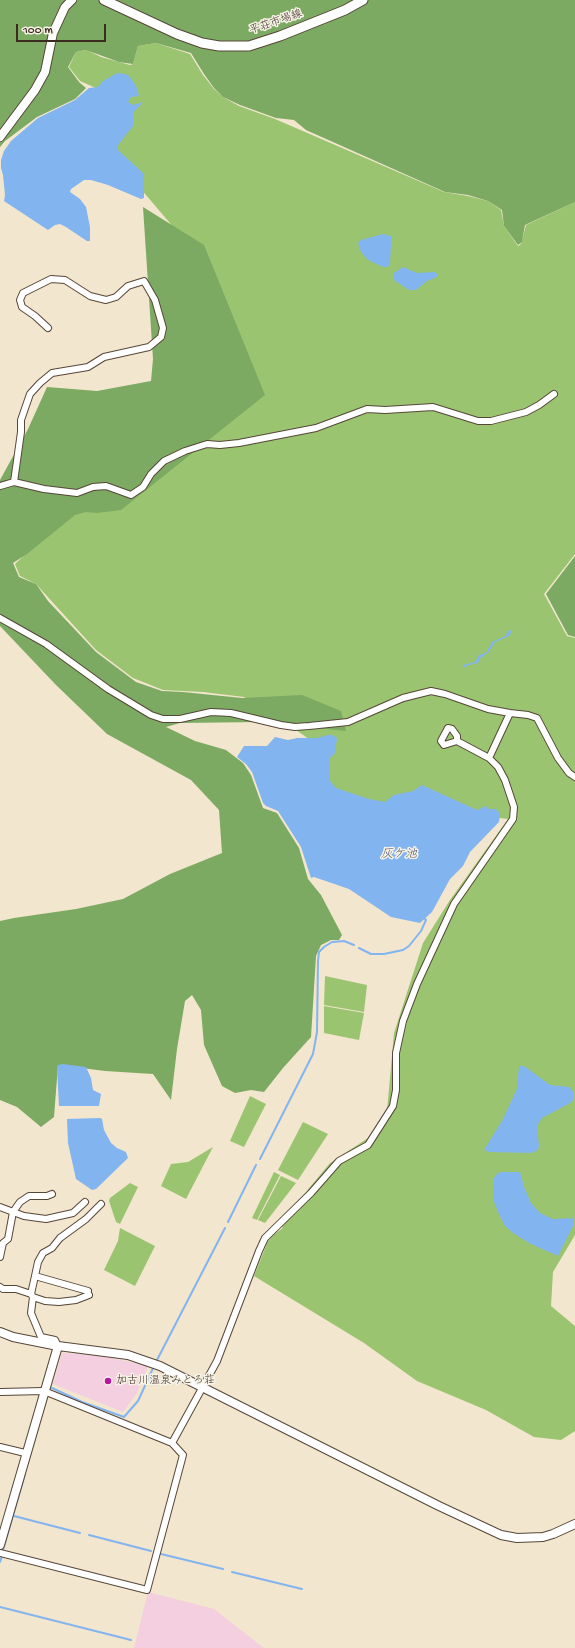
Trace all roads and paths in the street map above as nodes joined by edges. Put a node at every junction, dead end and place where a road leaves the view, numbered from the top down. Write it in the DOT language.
graph roads {
  1 [pos="72,0"];
  2 [pos="104,0"];
  3 [pos="363,0"];
  4 [pos="0,136"];
  5 [pos="48,328"];
  6 [pos="554,394"];
  7 [pos="14,482"];
  8 [pos="0,486"];
  9 [pos="0,618"];
  10 [pos="510,713"];
  11 [pos="457,741"];
  12 [pos="489,758"];
  13 [pos="575,777"];
  14 [pos="52,1194"];
  15 [pos="85,1202"];
  16 [pos="101,1204"];
  17 [pos="0,1207"];
  18 [pos="13,1212"];
  19 [pos="2,1242"];
  20 [pos="0,1257"];
  21 [pos="35,1276"];
  22 [pos="0,1287"];
  23 [pos="32,1295"];
  24 [pos="0,1332"];
  25 [pos="58,1346"];
  26 [pos="202,1388"];
  27 [pos="44,1391"];
  28 [pos="0,1392"];
  29 [pos="172,1443"];
  30 [pos="0,1447"];
  31 [pos="26,1453"];
  32 [pos="575,1524"];
  33 [pos="0,1545"];
  34 [pos="0,1553"];
  1 -- 4 [label="street"];
  2 -- 3 [label="main road, 平荘市場線"];
  5 -- 7 [label="street"];
  6 -- 7 [label="street"];
  7 -- 8 [label="street"];
  9 -- 10 [label="street"];
  10 -- 12 [label="street"];
  10 -- 13 [label="street"];
  11 -- 12 [label="street"];
  12 -- 26 [label="street"];
  14 -- 18 [label="street"];
  15 -- 18 [label="street"];
  16 -- 21 [label="street"];
  17 -- 18 [label="street"];
  18 -- 19 [label="street"];
  19 -- 20 [label="street"];
  21 -- 23 [label="street"];
  21 -- 23 [label="street"];
  22 -- 23 [label="street"];
  23 -- 25 [label="street"];
  24 -- 25 [label="street"];
  25 -- 26 [label="street"];
  25 -- 27 [label="street"];
  26 -- 29 [label="street"];
  26 -- 32 [label="street"];
  27 -- 28 [label="street"];
  27 -- 29 [label="street"];
  27 -- 31 [label="street"];
  29 -- 34 [label="street"];
  30 -- 31 [label="street"];
  31 -- 33 [label="street"];
}
